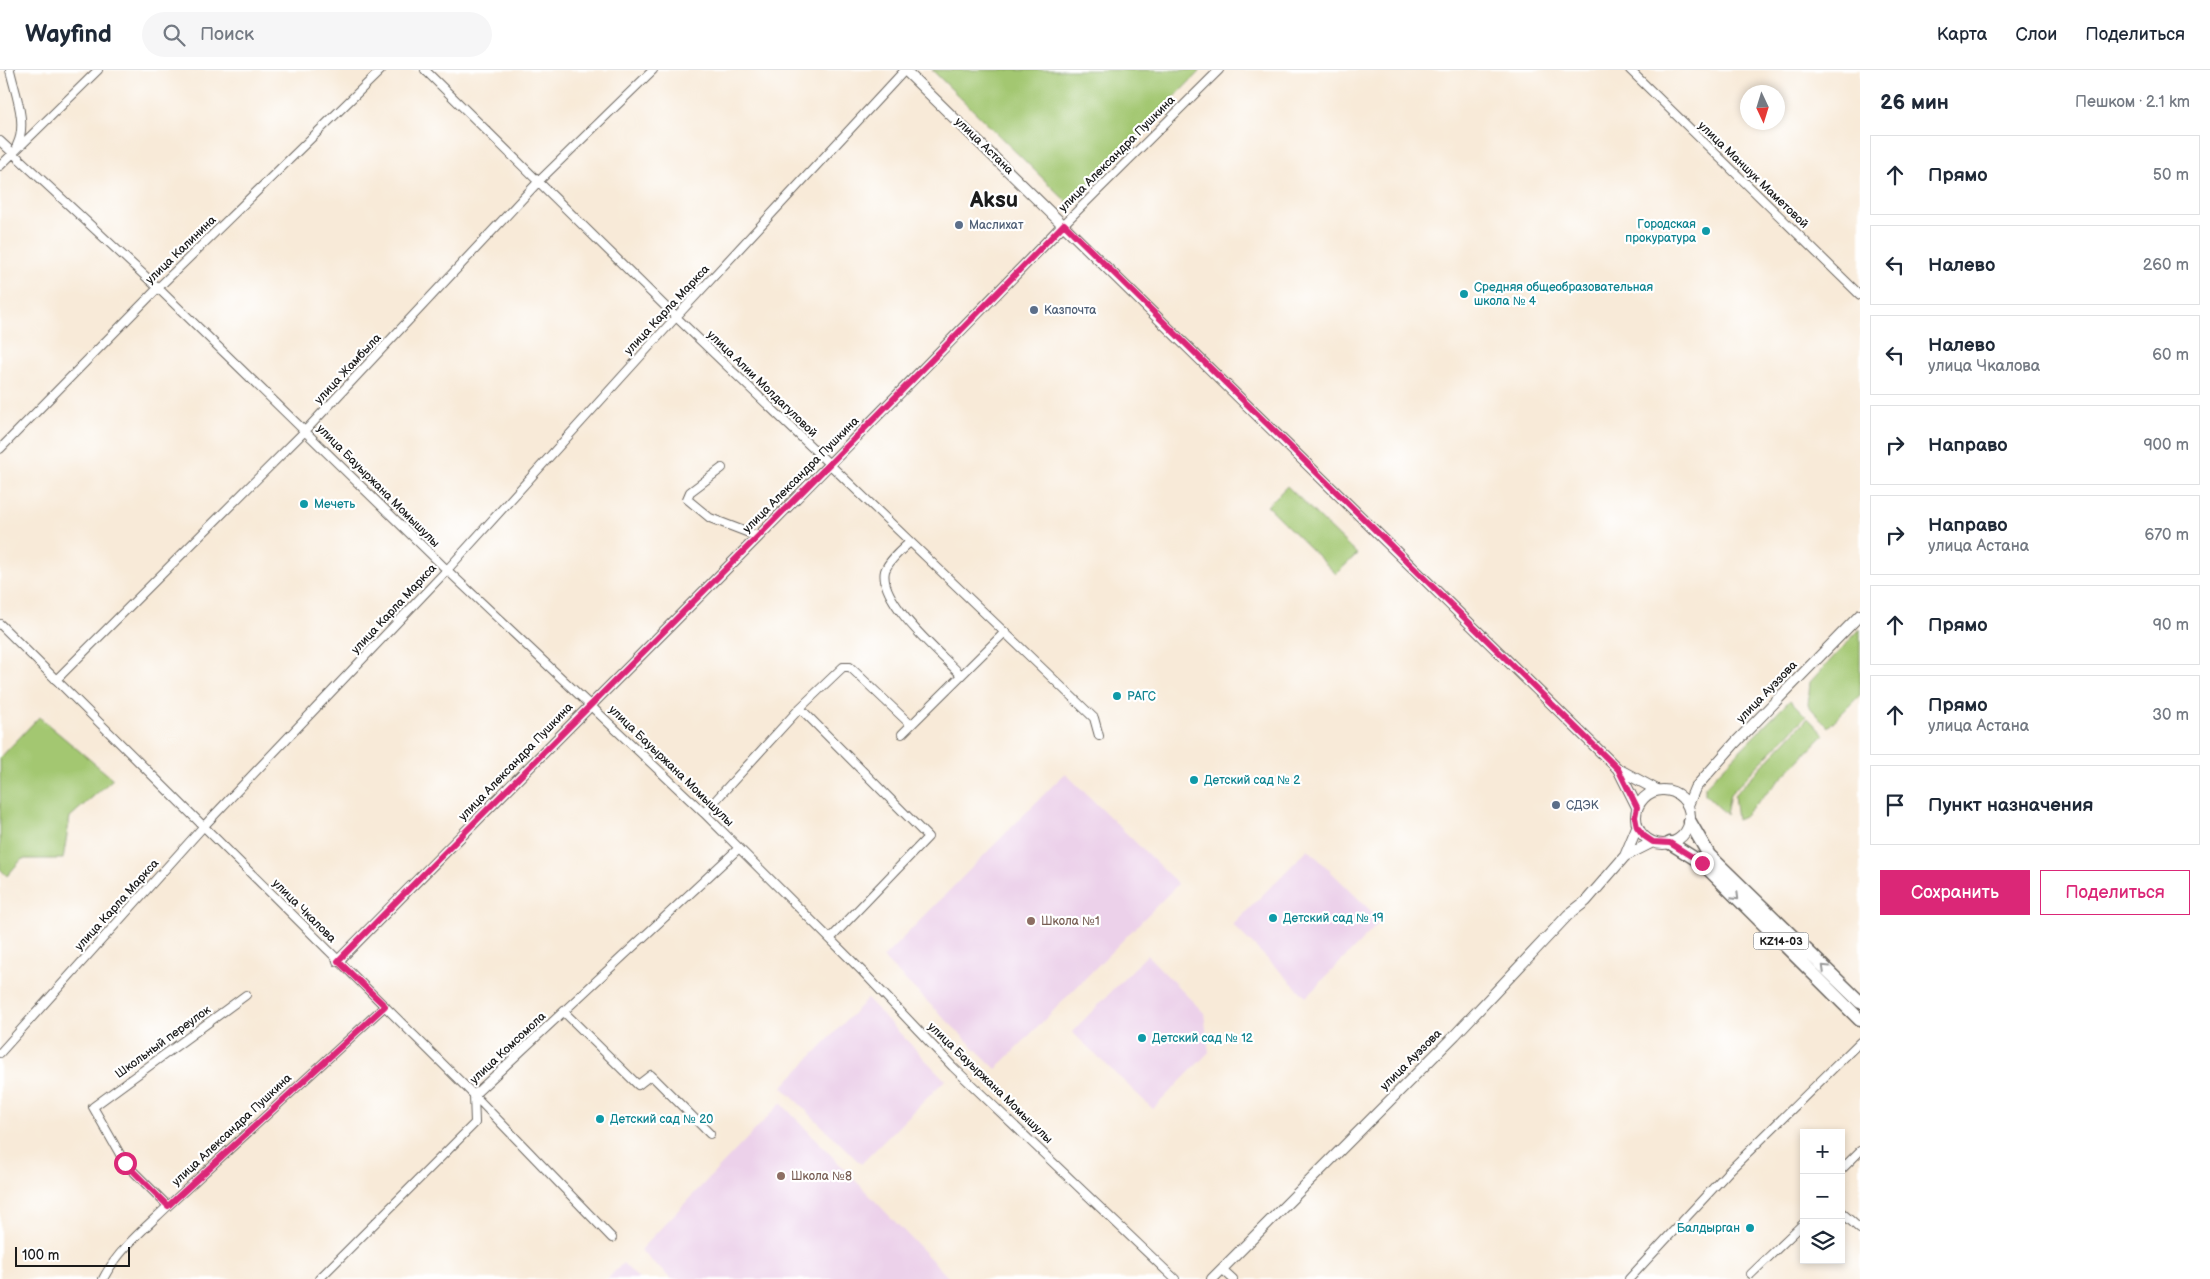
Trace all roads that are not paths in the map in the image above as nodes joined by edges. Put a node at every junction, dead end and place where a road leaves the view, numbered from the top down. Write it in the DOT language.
graph roads {
  1 [pos="10,70"];
  2 [pos="98,70"];
  3 [pos="381,70"];
  4 [pos="425,70"];
  5 [pos="653,70"];
  6 [pos="905,70"];
  7 [pos="1219,70"];
  8 [pos="1630,70"];
  9 [pos="0,140"];
  10 [pos="13,152"];
  11 [pos="0,166"];
  12 [pos="539,181"];
  13 [pos="1064,224"];
  14 [pos="158,288"];
  15 [pos="1860,295"];
  16 [pos="676,317"];
  17 [pos="306,430"];
  18 [pos="0,449"];
  19 [pos="830,465"];
  20 [pos="722,468"];
  21 [pos="757,536"];
  22 [pos="910,542"];
  23 [pos="447,570"];
  24 [pos="1860,615"];
  25 [pos="0,624"];
  26 [pos="1005,632"];
  27 [pos="961,674"];
  28 [pos="56,680"];
  29 [pos="590,704"];
  30 [pos="800,708"];
  31 [pos="911,725"];
  32 [pos="902,734"];
  33 [pos="1099,736"];
  34 [pos="1618,769"];
  35 [pos="1695,788"];
  36 [pos="1657,790"];
  37 [pos="1672,790"];
  38 [pos="1688,805"];
  39 [pos="1637,807"];
  40 [pos="704,813"];
  41 [pos="1690,822"];
  42 [pos="203,827"];
  43 [pos="1637,827"];
  44 [pos="1653,842"];
  45 [pos="1670,843"];
  46 [pos="739,848"];
  47 [pos="1625,856"];
  48 [pos="830,939"];
  49 [pos="338,961"];
  50 [pos="246,995"];
  51 [pos="1860,1002"];
  52 [pos="385,1006"];
  53 [pos="564,1012"];
  54 [pos="1860,1020"];
  55 [pos="1860,1042"];
  56 [pos="0,1053"];
  57 [pos="474,1095"];
  58 [pos="710,1134"];
  59 [pos="1860,1151"];
  60 [pos="1845,1166"];
  61 [pos="168,1206"];
  62 [pos="1845,1215"];
  63 [pos="1800,1228"];
  64 [pos="1860,1228"];
  65 [pos="612,1238"];
  66 [pos="1222,1269"];
  67 [pos="1751,1274"];
  68 [pos="103,1279"];
  69 [pos="319,1279"];
  70 [pos="1175,1279"];
  71 [pos="1212,1279"];
  72 [pos="1233,1279"];
  73 [pos="1629,1279"];
  1 -- 10 [label="street"];
  2 -- 10 [label="street"];
  3 -- 14 [label="street, улица Калинина"];
  4 -- 12 [label="street, улица Алии Молдагуловой"];
  5 -- 12 [label="street, улица Жамбыла"];
  6 -- 13 [label="street, улица Астана"];
  6 -- 16 [label="street, улица Карла Маркса"];
  7 -- 13 [label="street, улица Александра Пушкина"];
  8 -- 15 [label="street, улица Маншук Маметовой"];
  9 -- 10 [label="street, улица Бауыржана Момышулы"];
  10 -- 11 [label="street"];
  10 -- 14 [label="street, улица Бауыржана Момышулы"];
  12 -- 16 [label="street, улица Алии Молдагуловой"];
  12 -- 17 [label="street, улица Жамбыла"];
  13 -- 19 [label="street, улица Александра Пушкина"];
  13 -- 34 [label="street, улица Астана"];
  14 -- 17 [label="street, улица Бауыржана Момышулы"];
  14 -- 18 [label="street, улица Калинина"];
  16 -- 19 [label="street, улица Алии Молдагуловой"];
  16 -- 23 [label="street, улица Карла Маркса"];
  17 -- 23 [label="street, улица Бауыржана Момышулы"];
  17 -- 28 [label="street, улица Жамбыла"];
  19 -- 21 [label="street, улица Александра Пушкина"];
  19 -- 22 [label="street, улица Алии Молдагуловой"];
  20 -- 21 [label="street"];
  21 -- 29 [label="street, улица Александра Пушкина"];
  22 -- 26 [label="street, улица Алии Молдагуловой"];
  22 -- 27 [label="street"];
  23 -- 29 [label="street, улица Бауыржана Момышулы"];
  23 -- 42 [label="street, улица Карла Маркса"];
  24 -- 35 [label="street, улица Ауэзова"];
  25 -- 28 [label="street, улица Чкалова"];
  26 -- 27 [label="street"];
  26 -- 33 [label="street, улица Алии Молдагуловой"];
  27 -- 31 [label="street"];
  28 -- 42 [label="street, улица Чкалова"];
  29 -- 40 [label="street, улица Бауыржана Момышулы"];
  29 -- 49 [label="street, улица Александра Пушкина"];
  30 -- 31 [label="street"];
  30 -- 40 [label="street"];
  30 -- 48 [label="street"];
  31 -- 32 [label="street"];
  34 -- 36 [label="street"];
  34 -- 39 [label="street"];
  35 -- 37 [label="street"];
  35 -- 38 [label="street, улица Ауэзова"];
  36 -- 37 [label="street"];
  36 -- 39 [label="street"];
  37 -- 38 [label="street"];
  38 -- 41 [label="street"];
  39 -- 43 [label="street"];
  40 -- 46 [label="street, улица Бауыржана Момышулы"];
  41 -- 45 [label="street"];
  51 -- 41 [label="main road, KZ14-03, one-way"];
  42 -- 49 [label="street, улица Чкалова"];
  42 -- 56 [label="street, улица Карла Маркса"];
  43 -- 44 [label="street"];
  43 -- 47 [label="street"];
  44 -- 45 [label="street"];
  44 -- 47 [label="street"];
  45 -- 54 [label="main road, KZ14-03, one-way"];
  46 -- 48 [label="street, улица Бауыржана Момышулы"];
  46 -- 53 [label="street, улица Комсомола"];
  47 -- 66 [label="street, улица Ауэзова"];
  48 -- 70 [label="street, улица Бауыржана Момышулы"];
  49 -- 52 [label="street, улица Чкалова"];
  50 -- 61 [label="street, Школьный переулок"];
  52 -- 57 [label="street, улица Чкалова"];
  52 -- 61 [label="street, улица Александра Пушкина"];
  53 -- 57 [label="street, улица Комсомола"];
  53 -- 58 [label="street"];
  55 -- 73 [label="street"];
  57 -- 65 [label="street, улица Чкалова"];
  57 -- 69 [label="street, улица Комсомола"];
  59 -- 60 [label="street"];
  61 -- 68 [label="street, улица Александра Пушкина"];
  62 -- 64 [label="street"];
  63 -- 67 [label="street"];
  66 -- 71 [label="street, улица Ауэзова"];
  66 -- 72 [label="street"];
}
